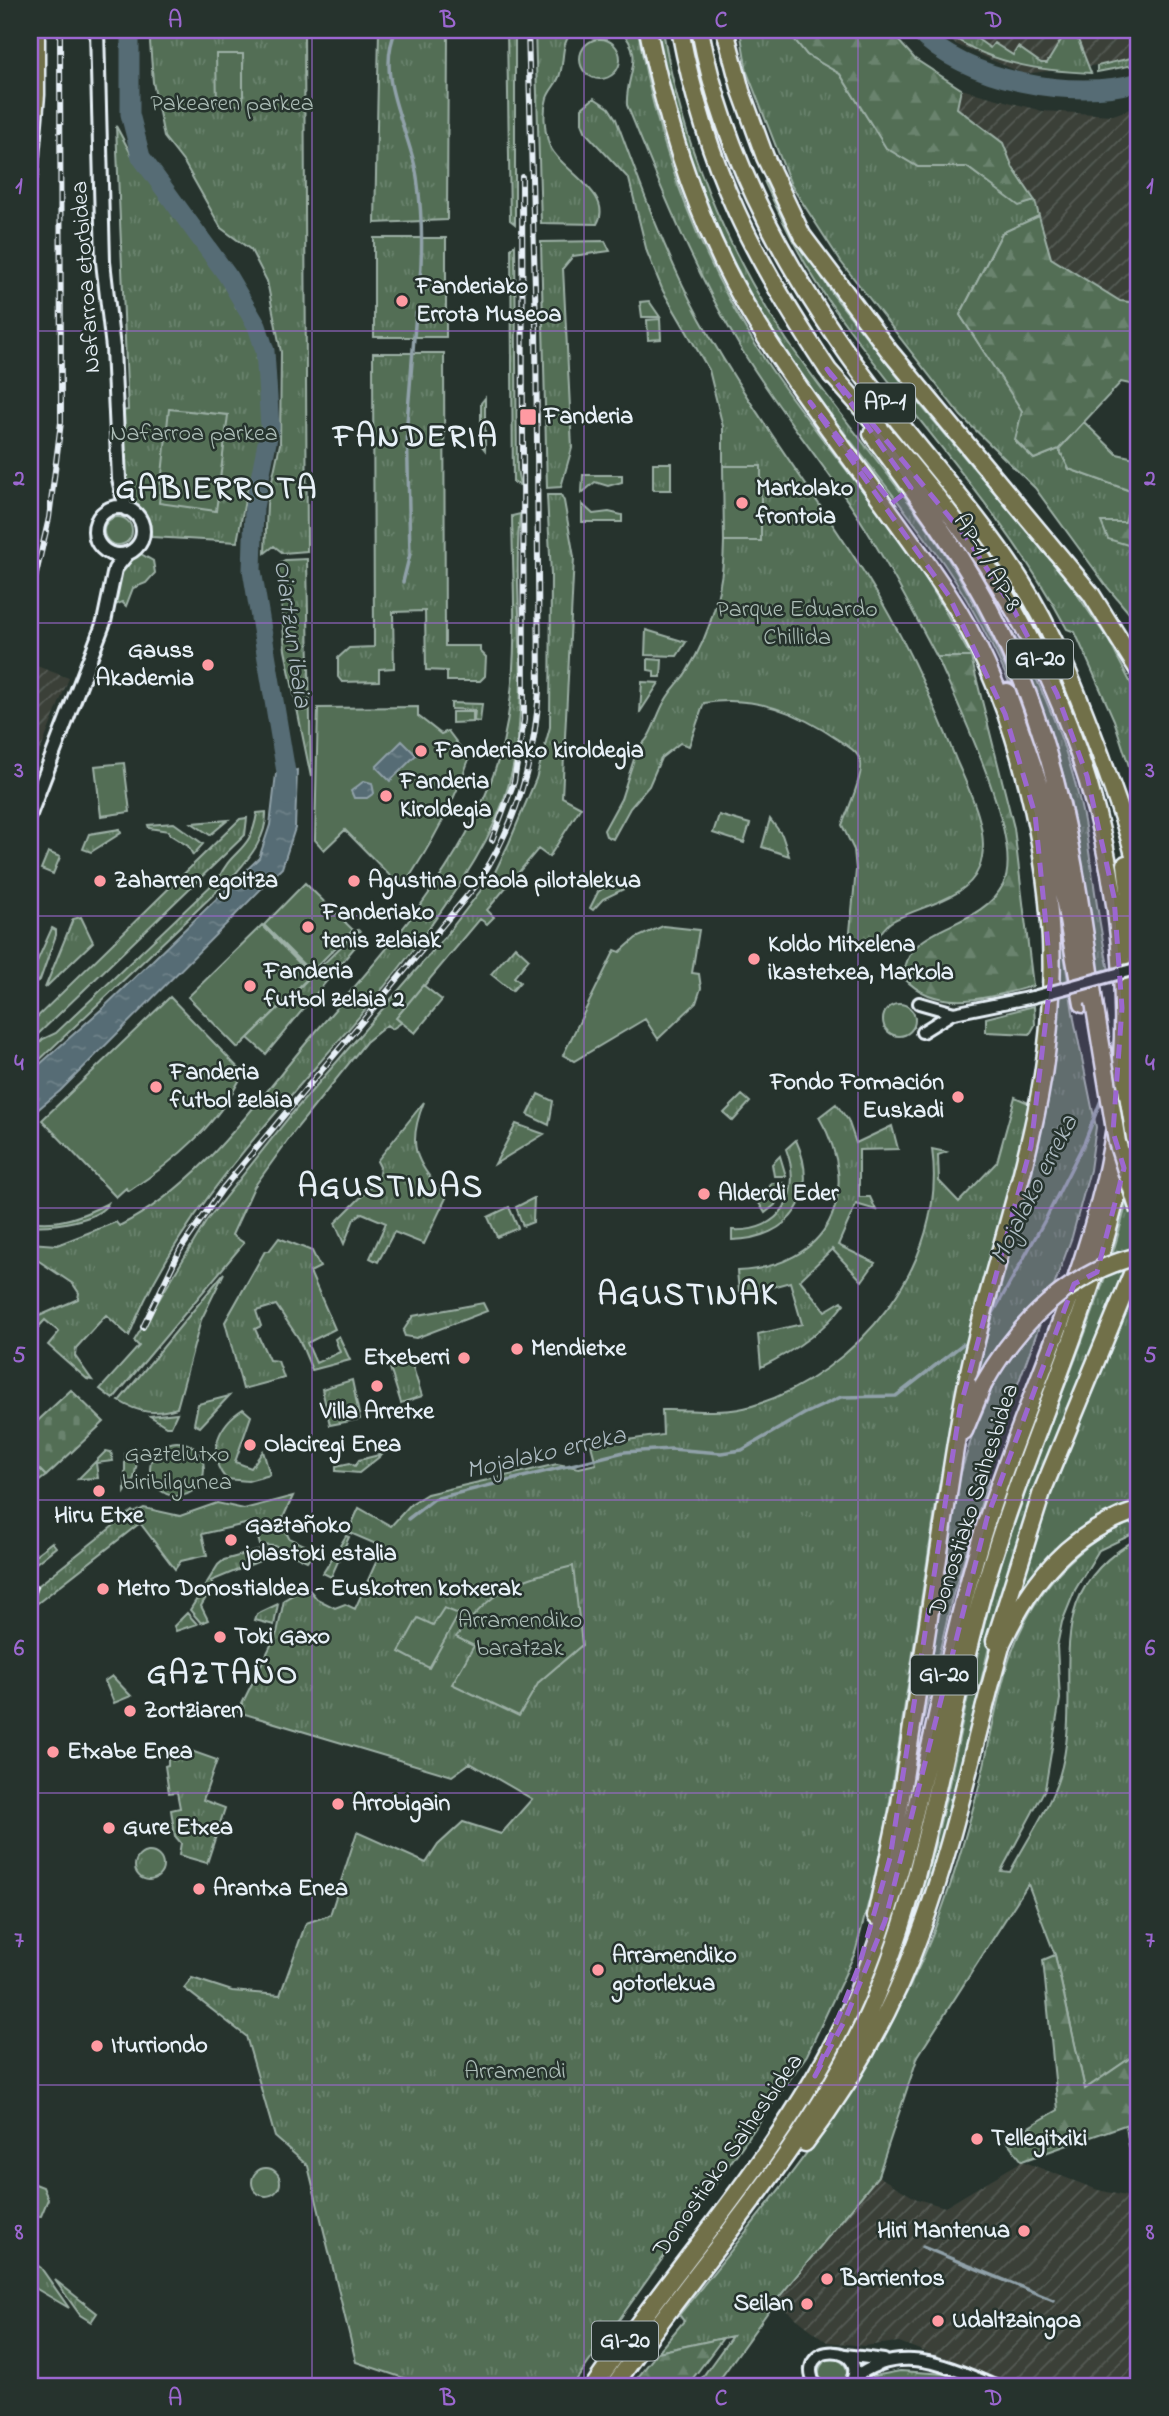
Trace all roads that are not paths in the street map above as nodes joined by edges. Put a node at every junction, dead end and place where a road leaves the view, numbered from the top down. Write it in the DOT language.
graph roads {
  1 [pos="37,30"];
  2 [pos="97,30"];
  3 [pos="648,30"];
  4 [pos="680,30"];
  5 [pos="700,30"];
  6 [pos="725,30"];
  7 [pos="30,175"];
  8 [pos="827,369"];
  9 [pos="810,402"];
  10 [pos="119,479"];
  11 [pos="110,509"];
  12 [pos="126,509"];
  13 [pos="107,551"];
  14 [pos="127,554"];
  15 [pos="114,576"];
  16 [pos="1139,671"];
  17 [pos="1102,760"];
  18 [pos="30,814"];
  19 [pos="1139,877"];
  20 [pos="1139,968"];
  21 [pos="1139,976"];
  22 [pos="919,1003"];
  23 [pos="1088,1003"];
  24 [pos="954,1013"];
  25 [pos="1139,1031"];
  26 [pos="922,1032"];
  27 [pos="1139,1211"];
  28 [pos="1139,1256"];
  29 [pos="947,1502"];
  30 [pos="1139,1510"];
  31 [pos="974,1743"];
  32 [pos="815,2076"];
  33 [pos="746,2210"];
  34 [pos="845,2355"];
  35 [pos="890,2361"];
  36 [pos="811,2374"];
  37 [pos="851,2383"];
  38 [pos="594,2386"];
  39 [pos="614,2386"];
  40 [pos="805,2386"];
  41 [pos="816,2386"];
  42 [pos="995,2386"];
  1 -- 7 [label="main road"];
  2 -- 10 [label="main road, Nafarroa etorbidea"];
  3 -- 9 [label="highway"];
  4 -- 8 [label="highway, AP-1 / AP-8 / AP-1"];
  5 -- 17 [label="highway, AP-1 / AP-8 / AP-1"];
  6 -- 16 [label="highway"];
  8 -- 23 [label="highway, AP-1 / AP-8 / AP-1"];
  8 -- 32 [label="highway, Donostiako Saihesbidea / GI-20"];
  9 -- 23 [label="highway"];
  9 -- 29 [label="highway"];
  10 -- 11 [label="main road, Nafarroa etorbidea"];
  10 -- 12 [label="main road, Nafarroa etorbidea"];
  11 -- 12 [label="main road"];
  11 -- 13 [label="main road, Nafarroa etorbidea"];
  12 -- 14 [label="main road, Nafarroa etorbidea"];
  13 -- 14 [label="main road"];
  13 -- 15 [label="main road, Nafarroa etorbidea"];
  14 -- 15 [label="main road, Nafarroa etorbidea"];
  15 -- 18 [label="main road, Nafarroa etorbidea"];
  17 -- 19 [label="highway, AP-1 / AP-8 / AP-1"];
  17 -- 21 [label="highway"];
  20 -- 24 [label="street, bridge"];
  22 -- 24 [label="street"];
  23 -- 27 [label="highway, bridge"];
  24 -- 26 [label="street"];
  25 -- 33 [label="highway, Donostiako Saihesbidea / GI-20"];
  28 -- 29 [label="highway, bridge"];
  28 -- 31 [label="highway"];
  29 -- 32 [label="highway"];
  30 -- 31 [label="highway"];
  31 -- 33 [label="highway"];
  32 -- 38 [label="highway, Donostiako Saihesbidea / GI-20"];
  33 -- 39 [label="highway, Donostiako Saihesbidea / GI-20"];
  34 -- 35 [label="street"];
  34 -- 36 [label="street"];
  34 -- 37 [label="street"];
  35 -- 37 [label="street"];
  35 -- 42 [label="street"];
  36 -- 40 [label="street"];
  36 -- 41 [label="street"];
}
